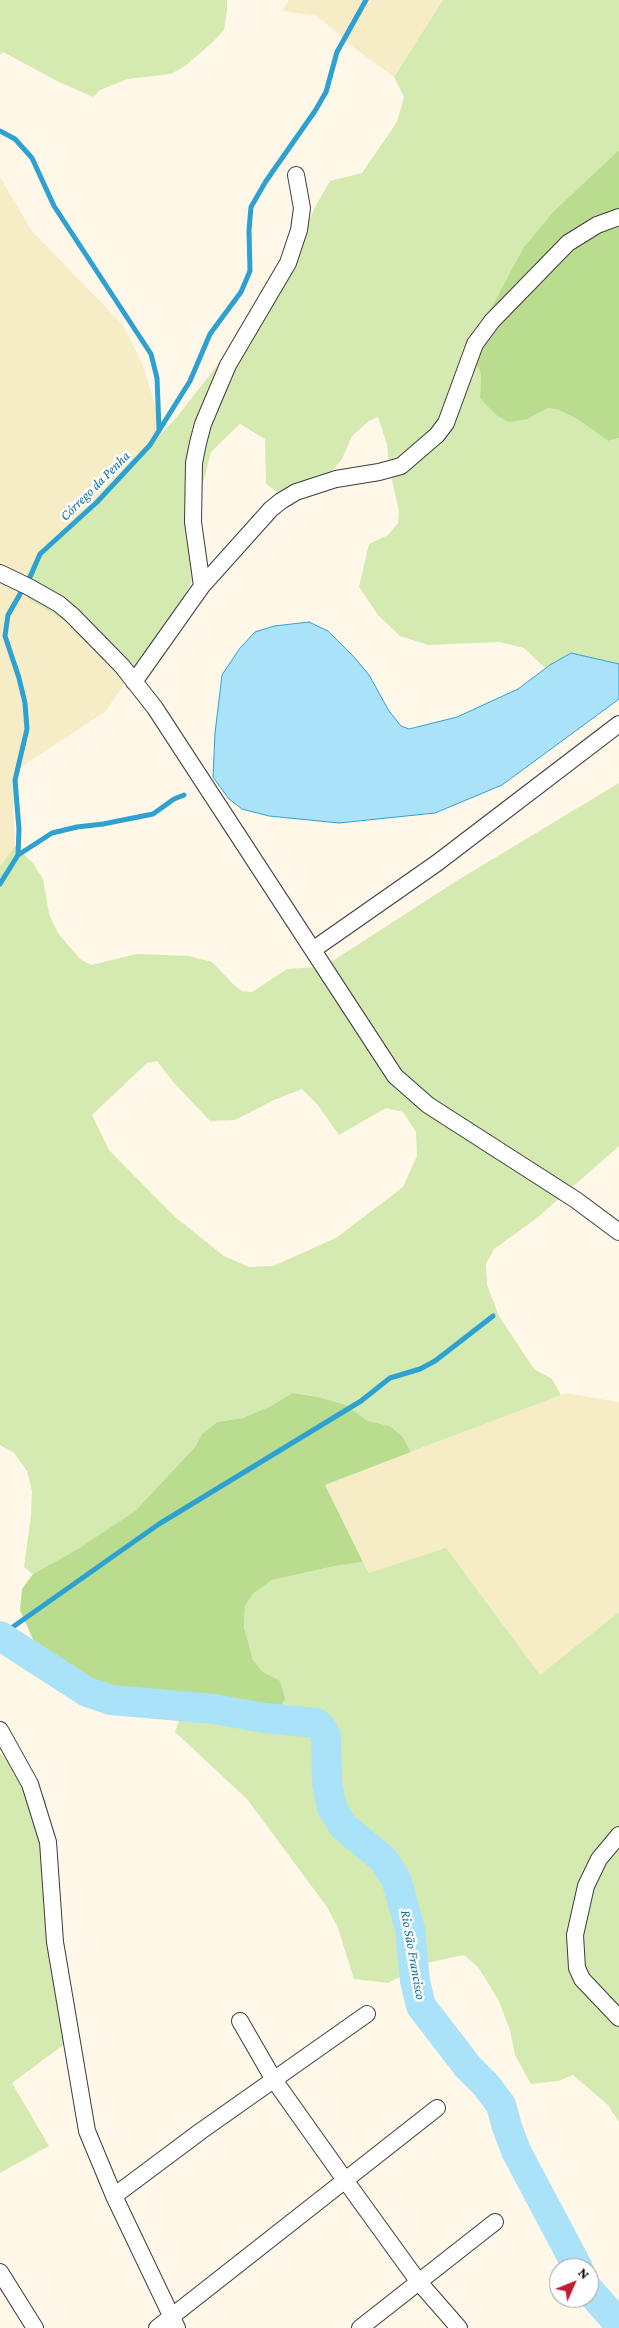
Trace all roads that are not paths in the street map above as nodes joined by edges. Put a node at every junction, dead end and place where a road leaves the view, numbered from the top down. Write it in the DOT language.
graph roads {
  1 [pos="296,175"];
  2 [pos="619,217"];
  3 [pos="0,573"];
  4 [pos="202,586"];
  5 [pos="134,682"];
  6 [pos="619,724"];
  7 [pos="314,949"];
  8 [pos="619,1232"];
  9 [pos="0,1730"];
  10 [pos="619,1835"];
  11 [pos="366,2014"];
  12 [pos="619,2018"];
  13 [pos="240,2021"];
  14 [pos="274,2080"];
  15 [pos="437,2108"];
  16 [pos="345,2180"];
  17 [pos="114,2196"];
  18 [pos="495,2222"];
  19 [pos="0,2272"];
  20 [pos="418,2281"];
  21 [pos="174,2323"];
  22 [pos="36,2328"];
  23 [pos="157,2328"];
  24 [pos="360,2328"];
  25 [pos="459,2328"];
  1 -- 4 [label="street"];
  2 -- 4 [label="street"];
  3 -- 5 [label="street"];
  4 -- 5 [label="street"];
  5 -- 7 [label="street"];
  6 -- 7 [label="street"];
  7 -- 8 [label="street"];
  9 -- 17 [label="street"];
  10 -- 12 [label="street"];
  11 -- 14 [label="street"];
  13 -- 14 [label="street"];
  14 -- 16 [label="street"];
  14 -- 17 [label="street"];
  15 -- 16 [label="street"];
  16 -- 20 [label="street"];
  16 -- 21 [label="street"];
  17 -- 21 [label="street"];
  18 -- 20 [label="street"];
  19 -- 22 [label="street"];
  20 -- 24 [label="street"];
  20 -- 25 [label="street"];
  21 -- 23 [label="street"];
}
